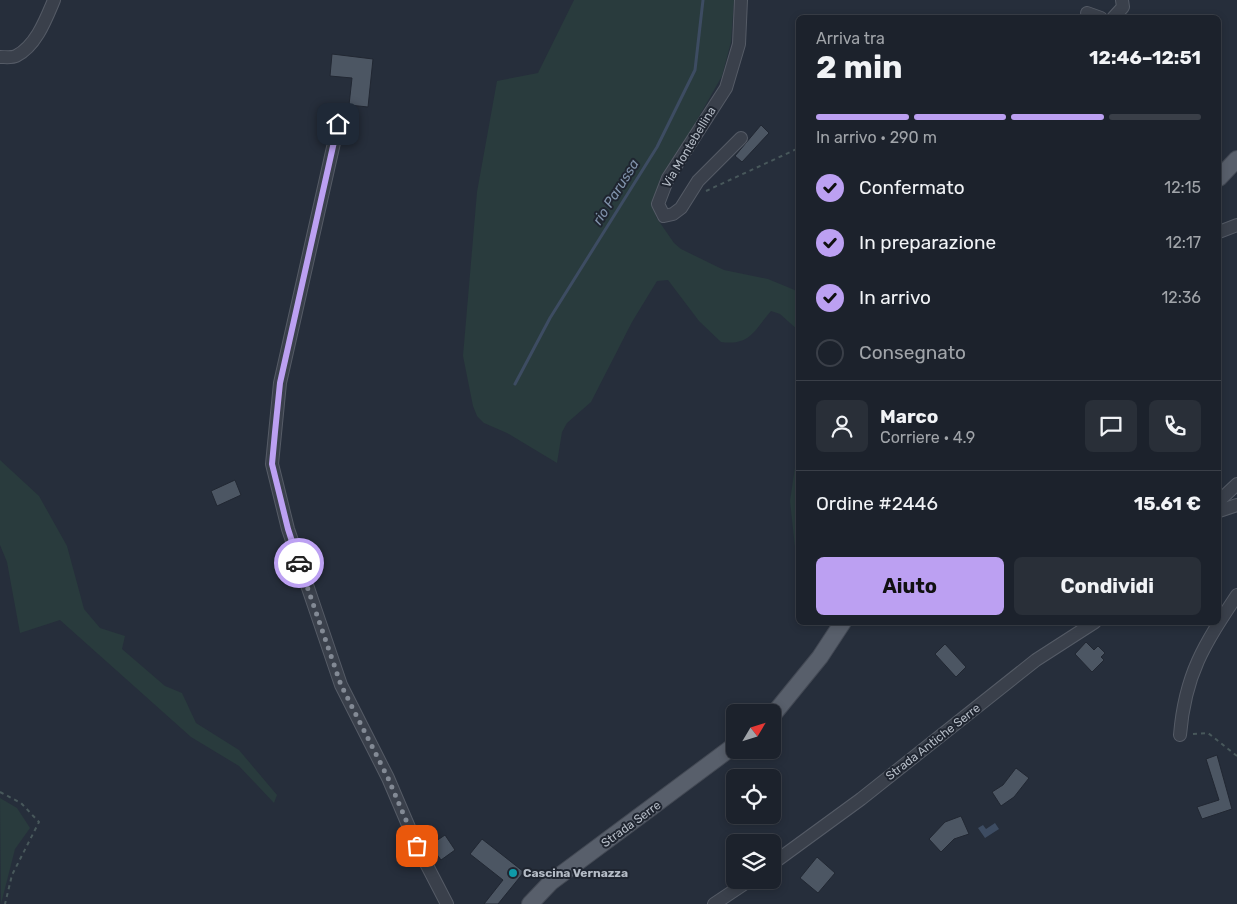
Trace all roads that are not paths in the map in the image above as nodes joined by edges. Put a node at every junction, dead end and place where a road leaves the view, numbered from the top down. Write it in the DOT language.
graph roads {
  1 [pos="54,0"];
  2 [pos="741,0"];
  3 [pos="1122,0"];
  4 [pos="1086,13"];
  5 [pos="1092,15"];
  6 [pos="1116,15"];
  7 [pos="0,58"];
  8 [pos="338,124"];
  9 [pos="741,138"];
  10 [pos="1237,226"];
  11 [pos="1221,231"];
  12 [pos="1237,484"];
  13 [pos="1221,499"];
  14 [pos="1237,506"];
  15 [pos="1221,510"];
  16 [pos="1237,595"];
  17 [pos="1221,620"];
  18 [pos="841,625"];
  19 [pos="1090,625"];
  20 [pos="1218,625"];
  21 [pos="781,705"];
  22 [pos="1180,735"];
  23 [pos="726,752"];
  24 [pos="781,857"];
  25 [pos="736,889"];
  26 [pos="447,904"];
  27 [pos="530,904"];
  28 [pos="714,904"];
  1 -- 7 [label="street"];
  2 -- 9 [label="street, Via Montebellina"];
  3 -- 6 [label="street"];
  4 -- 5 [label="street"];
  8 -- 26 [label="street"];
  10 -- 11 [label="street"];
  12 -- 13 [label="street"];
  14 -- 15 [label="street"];
  16 -- 17 [label="street"];
  18 -- 21 [label="main road"];
  19 -- 24 [label="street, Strada Antiche Serre"];
  20 -- 22 [label="street"];
  23 -- 27 [label="main road, Strada Serre"];
  25 -- 28 [label="street"];
}
